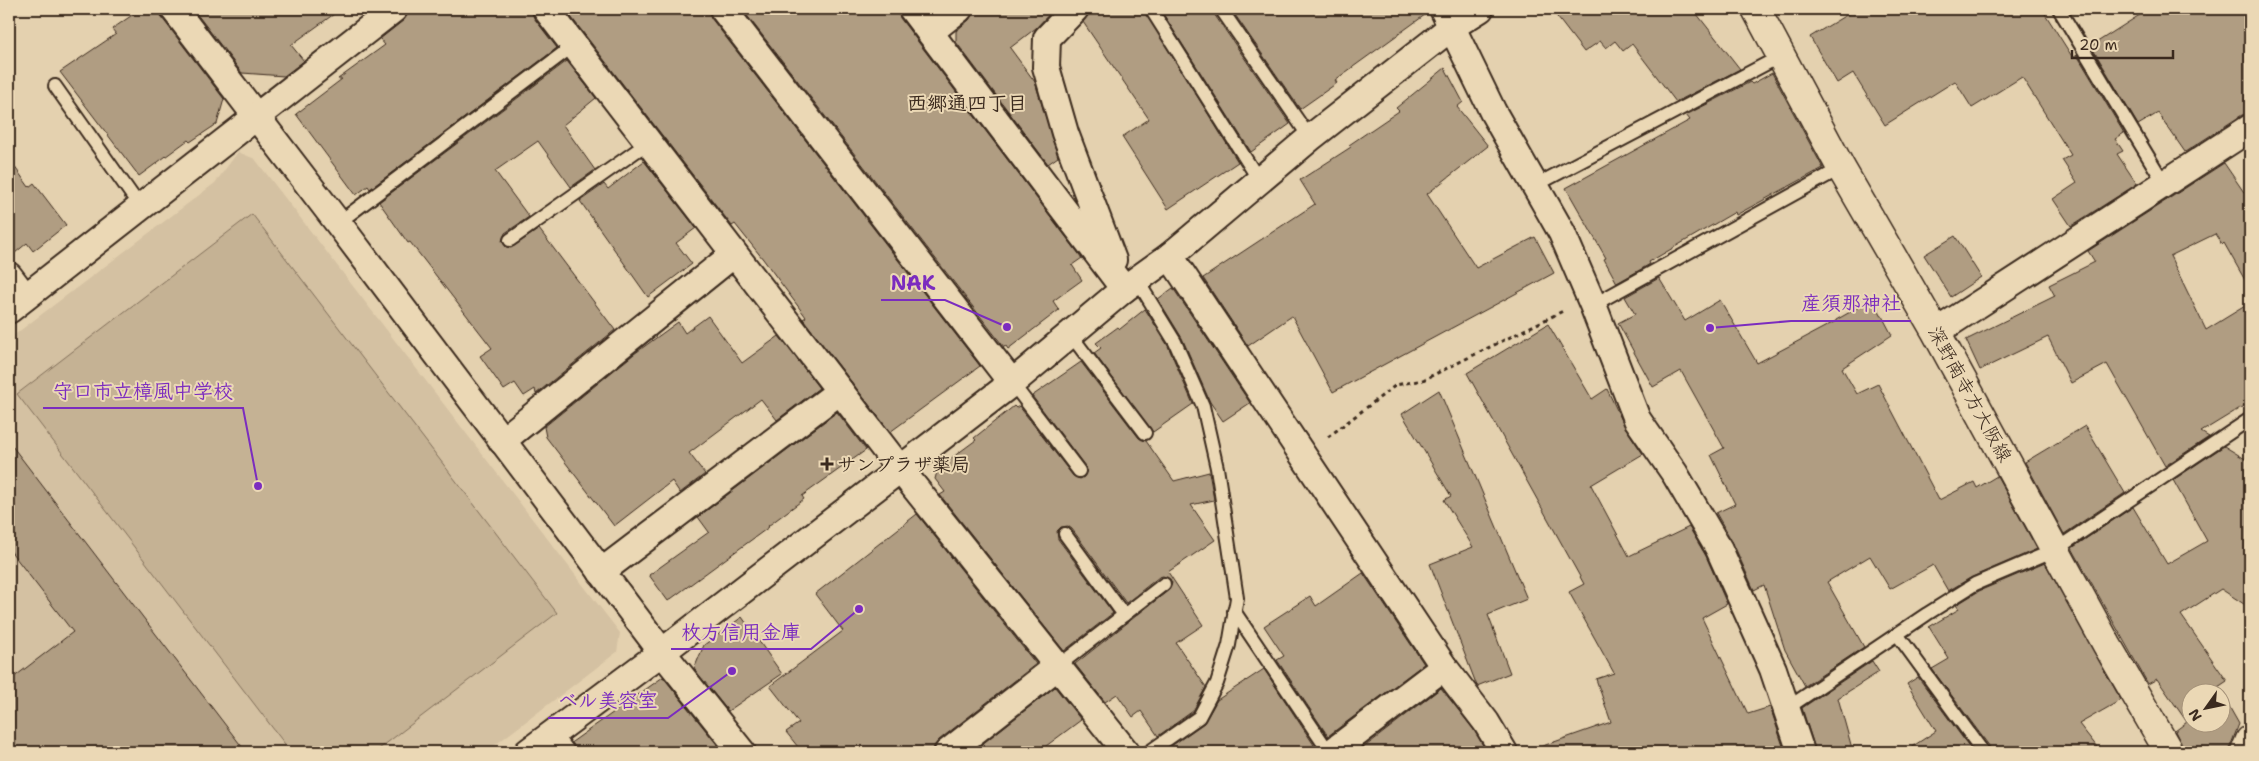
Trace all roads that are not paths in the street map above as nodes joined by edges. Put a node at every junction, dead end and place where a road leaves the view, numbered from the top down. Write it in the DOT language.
graph roads {
  1 [pos="174,9"];
  2 [pos="394,9"];
  3 [pos="546,9"];
  4 [pos="723,9"];
  5 [pos="912,9"];
  6 [pos="959,9"];
  7 [pos="1075,9"];
  8 [pos="1151,9"];
  9 [pos="1221,9"];
  10 [pos="1480,9"];
  11 [pos="1756,9"];
  12 [pos="2059,9"];
  13 [pos="1448,18"];
  14 [pos="930,32"];
  15 [pos="574,45"];
  16 [pos="1781,56"];
  17 [pos="55,86"];
  18 [pos="257,118"];
  19 [pos="2250,128"];
  20 [pos="1310,138"];
  21 [pos="649,142"];
  22 [pos="1841,168"];
  23 [pos="1259,180"];
  24 [pos="2164,183"];
  25 [pos="1536,185"];
  26 [pos="140,208"];
  27 [pos="338,223"];
  28 [pos="510,240"];
  29 [pos="734,254"];
  30 [pos="1170,256"];
  31 [pos="9,276"];
  32 [pos="1130,284"];
  33 [pos="1591,301"];
  34 [pos="17,304"];
  35 [pos="1936,332"];
  36 [pos="1070,334"];
  37 [pos="1012,383"];
  38 [pos="840,391"];
  39 [pos="2250,419"];
  40 [pos="1145,433"];
  41 [pos="502,441"];
  42 [pos="900,469"];
  43 [pos="1078,471"];
  44 [pos="1065,534"];
  45 [pos="2055,550"];
  46 [pos="601,572"];
  47 [pos="1164,584"];
  48 [pos="1234,611"];
  49 [pos="1124,615"];
  50 [pos="1897,634"];
  51 [pos="662,652"];
  52 [pos="1058,666"];
  53 [pos="1444,667"];
  54 [pos="1786,710"];
  55 [pos="2250,740"];
  56 [pos="562,742"];
  57 [pos="1119,750"];
  58 [pos="528,752"];
  59 [pos="742,752"];
  60 [pos="948,752"];
  61 [pos="1149,752"];
  62 [pos="1330,752"];
  63 [pos="1504,752"];
  64 [pos="1801,752"];
  65 [pos="1983,752"];
  66 [pos="2169,752"];
  67 [pos="2245,752"];
  1 -- 18 [label="street"];
  2 -- 18 [label="street"];
  3 -- 15 [label="street"];
  4 -- 37 [label="street"];
  5 -- 14 [label="street"];
  6 -- 14 [label="street"];
  7 -- 32 [label="street"];
  8 -- 23 [label="lane"];
  9 -- 20 [label="lane"];
  10 -- 13 [label="street"];
  11 -- 16 [label="main road, 深野南寺方大阪線"];
  12 -- 24 [label="lane"];
  13 -- 20 [label="street"];
  13 -- 25 [label="street"];
  14 -- 32 [label="street"];
  15 -- 21 [label="street"];
  15 -- 27 [label="lane"];
  16 -- 22 [label="main road, 深野南寺方大阪線"];
  16 -- 25 [label="lane"];
  17 -- 26 [label="lane"];
  18 -- 26 [label="street"];
  18 -- 27 [label="street"];
  19 -- 24 [label="street"];
  20 -- 23 [label="street"];
  21 -- 28 [label="lane"];
  21 -- 29 [label="street"];
  22 -- 33 [label="lane"];
  22 -- 35 [label="main road, 深野南寺方大阪線"];
  23 -- 30 [label="street"];
  24 -- 35 [label="street"];
  25 -- 33 [label="street"];
  26 -- 34 [label="street"];
  27 -- 41 [label="street"];
  29 -- 38 [label="street"];
  29 -- 41 [label="street"];
  30 -- 32 [label="street"];
  30 -- 53 [label="street"];
  31 -- 34 [label="street"];
  32 -- 36 [label="street"];
  32 -- 48 [label="lane"];
  33 -- 54 [label="street"];
  35 -- 45 [label="main road, 深野南寺方大阪線"];
  36 -- 37 [label="street"];
  36 -- 40 [label="lane"];
  37 -- 42 [label="street"];
  37 -- 43 [label="lane"];
  38 -- 42 [label="street"];
  38 -- 46 [label="street"];
  39 -- 45 [label="lane"];
  41 -- 46 [label="street"];
  42 -- 51 [label="street"];
  42 -- 52 [label="street"];
  44 -- 49 [label="lane"];
  45 -- 50 [label="lane"];
  45 -- 66 [label="main road, 深野南寺方大阪線"];
  46 -- 51 [label="street"];
  47 -- 49 [label="lane"];
  48 -- 61 [label="lane"];
  48 -- 62 [label="lane"];
  49 -- 52 [label="lane"];
  50 -- 54 [label="lane"];
  50 -- 65 [label="lane"];
  51 -- 56 [label="street"];
  51 -- 59 [label="street"];
  52 -- 57 [label="street"];
  52 -- 60 [label="street"];
  53 -- 62 [label="street"];
  53 -- 63 [label="street"];
  54 -- 64 [label="street"];
  55 -- 67 [label="main road"];
  56 -- 58 [label="street"];
}
